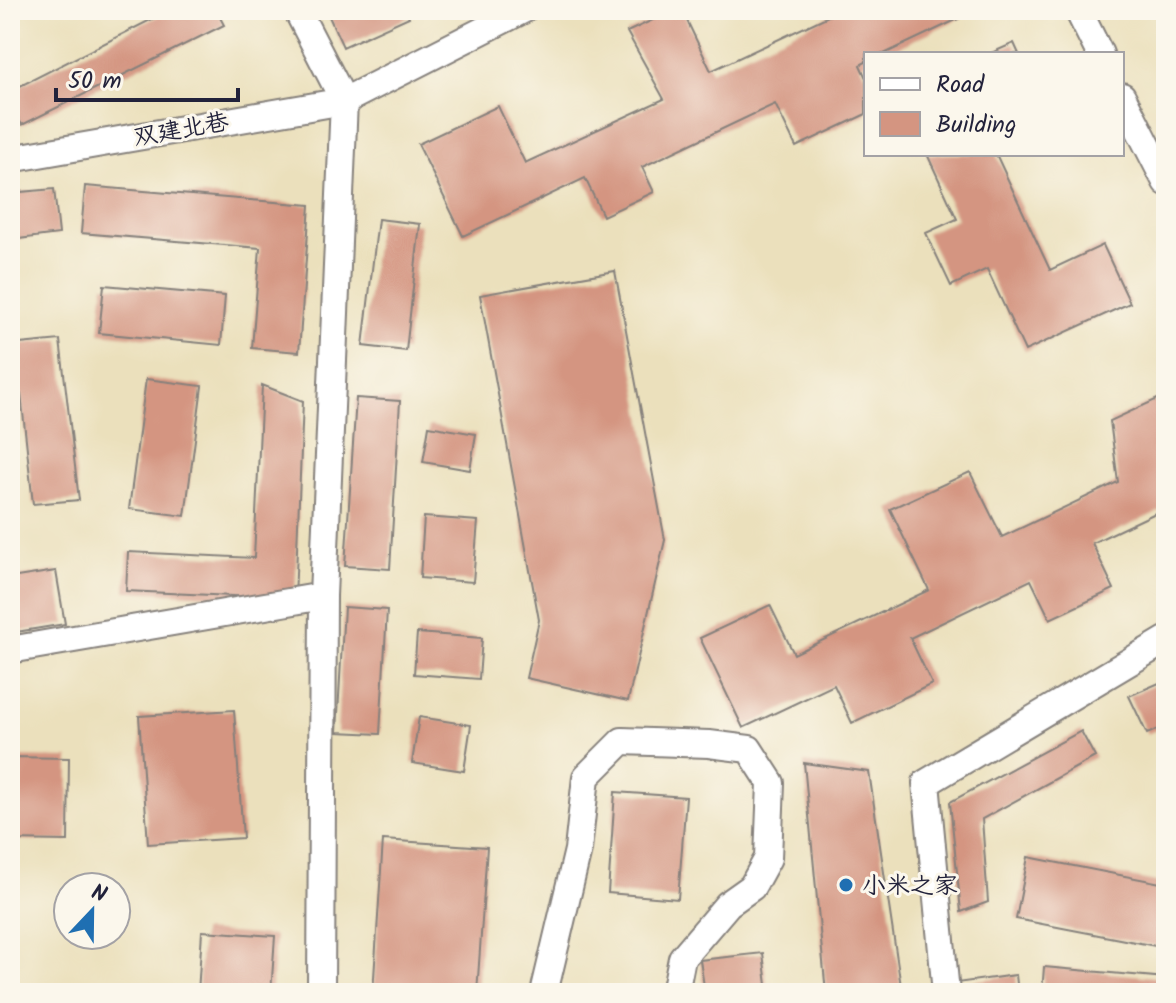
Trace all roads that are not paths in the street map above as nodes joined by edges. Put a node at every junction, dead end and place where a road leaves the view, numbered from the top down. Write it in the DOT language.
graph roads {
  1 [pos="297,10"];
  2 [pos="523,10"];
  3 [pos="1078,10"];
  4 [pos="1099,52"];
  5 [pos="1124,100"];
  6 [pos="344,101"];
  7 [pos="10,159"];
  8 [pos="1166,182"];
  9 [pos="323,596"];
  10 [pos="1166,640"];
  11 [pos="10,650"];
  12 [pos="321,993"];
  13 [pos="544,993"];
  14 [pos="675,993"];
  15 [pos="946,993"];
  1 -- 6 [label="street"];
  2 -- 6 [label="street, 双建北巷"];
  3 -- 4 [label="street"];
  5 -- 8 [label="street"];
  6 -- 7 [label="street, 双建北巷"];
  6 -- 9 [label="street"];
  9 -- 11 [label="street"];
  9 -- 12 [label="street"];
  10 -- 15 [label="street"];
  13 -- 14 [label="street"];
}
